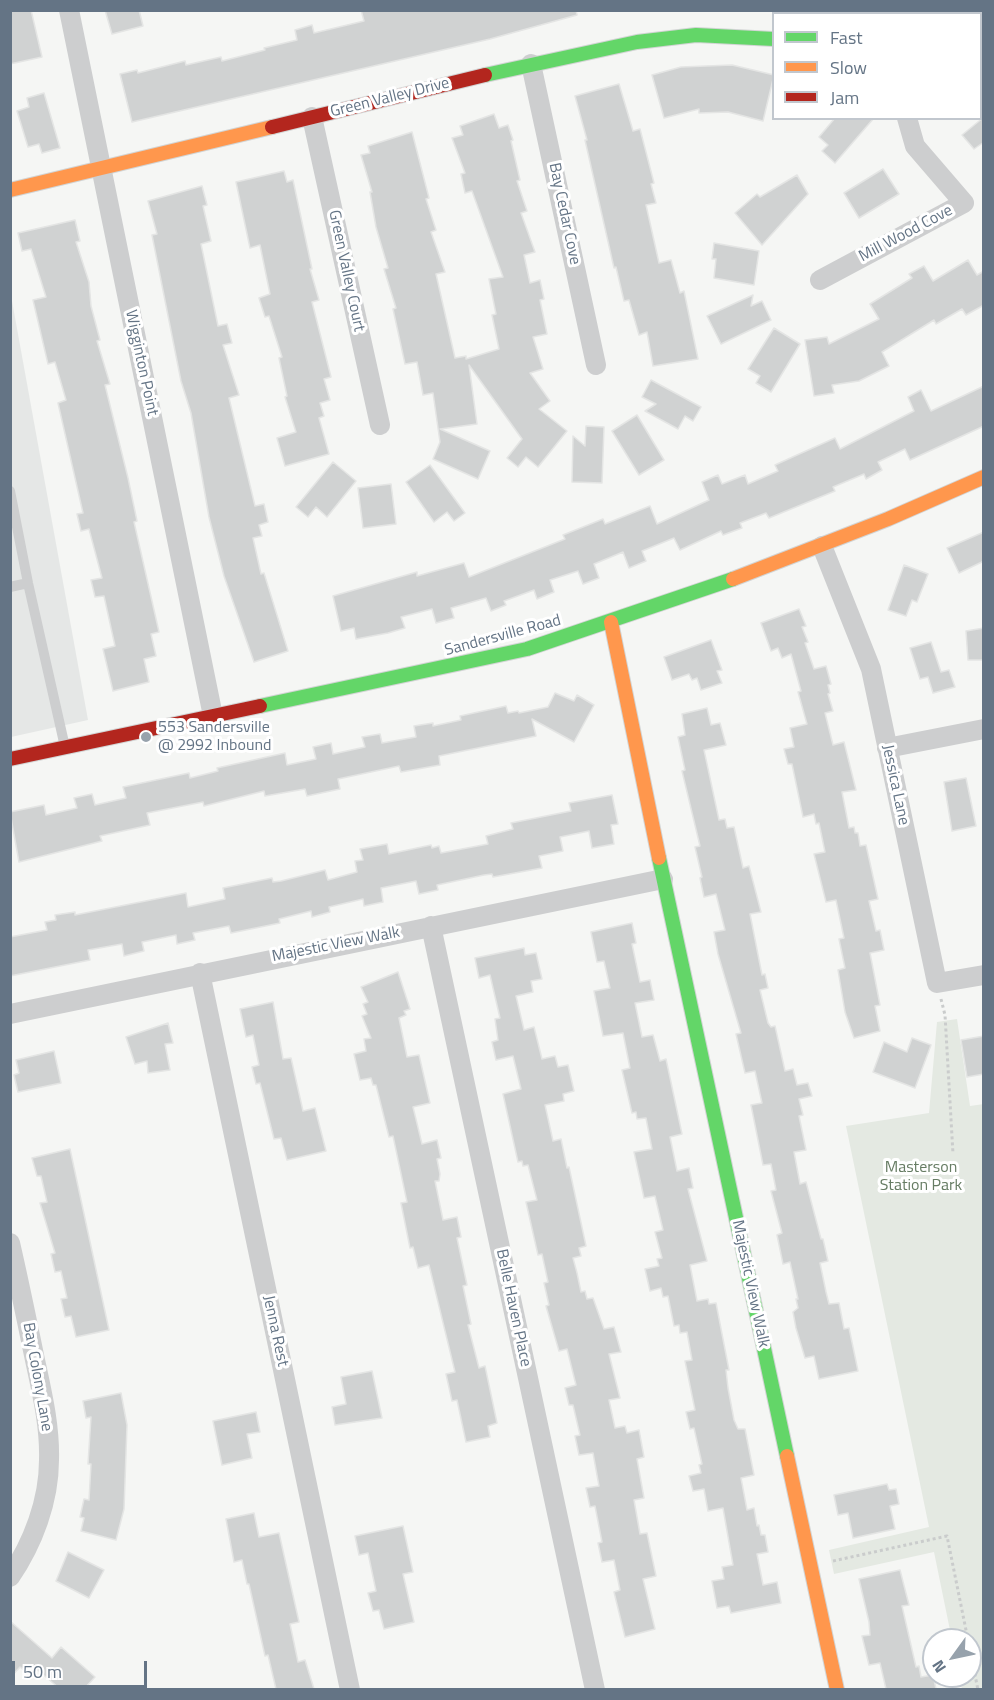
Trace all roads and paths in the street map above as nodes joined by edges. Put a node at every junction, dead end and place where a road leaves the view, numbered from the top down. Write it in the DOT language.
graph roads {
  1 [pos="69,10"];
  2 [pos="772,39"];
  3 [pos="531,64"];
  4 [pos="312,117"];
  5 [pos="908,120"];
  6 [pos="101,168"];
  7 [pos="10,190"];
  8 [pos="820,280"];
  9 [pos="596,365"];
  10 [pos="380,425"];
  11 [pos="984,477"];
  12 [pos="10,491"];
  13 [pos="822,546"];
  14 [pos="28,583"];
  15 [pos="10,587"];
  16 [pos="611,622"];
  17 [pos="213,716"];
  18 [pos="984,729"];
  19 [pos="65,747"];
  20 [pos="887,748"];
  21 [pos="10,759"];
  22 [pos="663,879"];
  23 [pos="431,926"];
  24 [pos="200,973"];
  25 [pos="984,975"];
  26 [pos="937,983"];
  27 [pos="10,1014"];
  28 [pos="952,1154"];
  29 [pos="10,1243"];
  30 [pos="811,1565"];
  31 [pos="10,1577"];
  32 [pos="966,1628"];
  33 [pos="350,1689"];
  34 [pos="595,1689"];
  35 [pos="837,1689"];
  1 -- 6 [label="street, Wigginton Point"];
  2 -- 3 [label="street, Green Valley Drive"];
  3 -- 4 [label="street, Green Valley Drive"];
  3 -- 9 [label="street, Bay Cedar Cove"];
  4 -- 6 [label="street, Green Valley Drive"];
  4 -- 10 [label="street, Green Valley Court"];
  5 -- 8 [label="street, Mill Wood Cove"];
  6 -- 7 [label="street, Green Valley Drive"];
  6 -- 17 [label="street, Wigginton Point"];
  11 -- 13 [label="street, Sandersville Road"];
  12 -- 14 [label="lane"];
  13 -- 16 [label="street, Sandersville Road"];
  13 -- 20 [label="street, Jessica Lane"];
  14 -- 15 [label="lane"];
  14 -- 19 [label="lane"];
  16 -- 17 [label="street, Sandersville Road"];
  16 -- 22 [label="street, Majestic View Walk"];
  17 -- 19 [label="street, Sandersville Road"];
  18 -- 20 [label="street"];
  19 -- 21 [label="street, Sandersville Road"];
  20 -- 26 [label="street, Jessica Lane"];
  22 -- 23 [label="street, Majestic View Walk"];
  22 -- 30 [label="street, Majestic View Walk"];
  23 -- 24 [label="street, Majestic View Walk"];
  23 -- 34 [label="street, Belle Haven Place"];
  24 -- 27 [label="street, Majestic View Walk"];
  24 -- 33 [label="street, Jenna Rest"];
  25 -- 26 [label="street"];
  26 -- 28 [label="path"];
  29 -- 31 [label="street, Bay Colony Lane"];
  30 -- 32 [label="path"];
  30 -- 35 [label="street, Majestic View Walk"];
}
